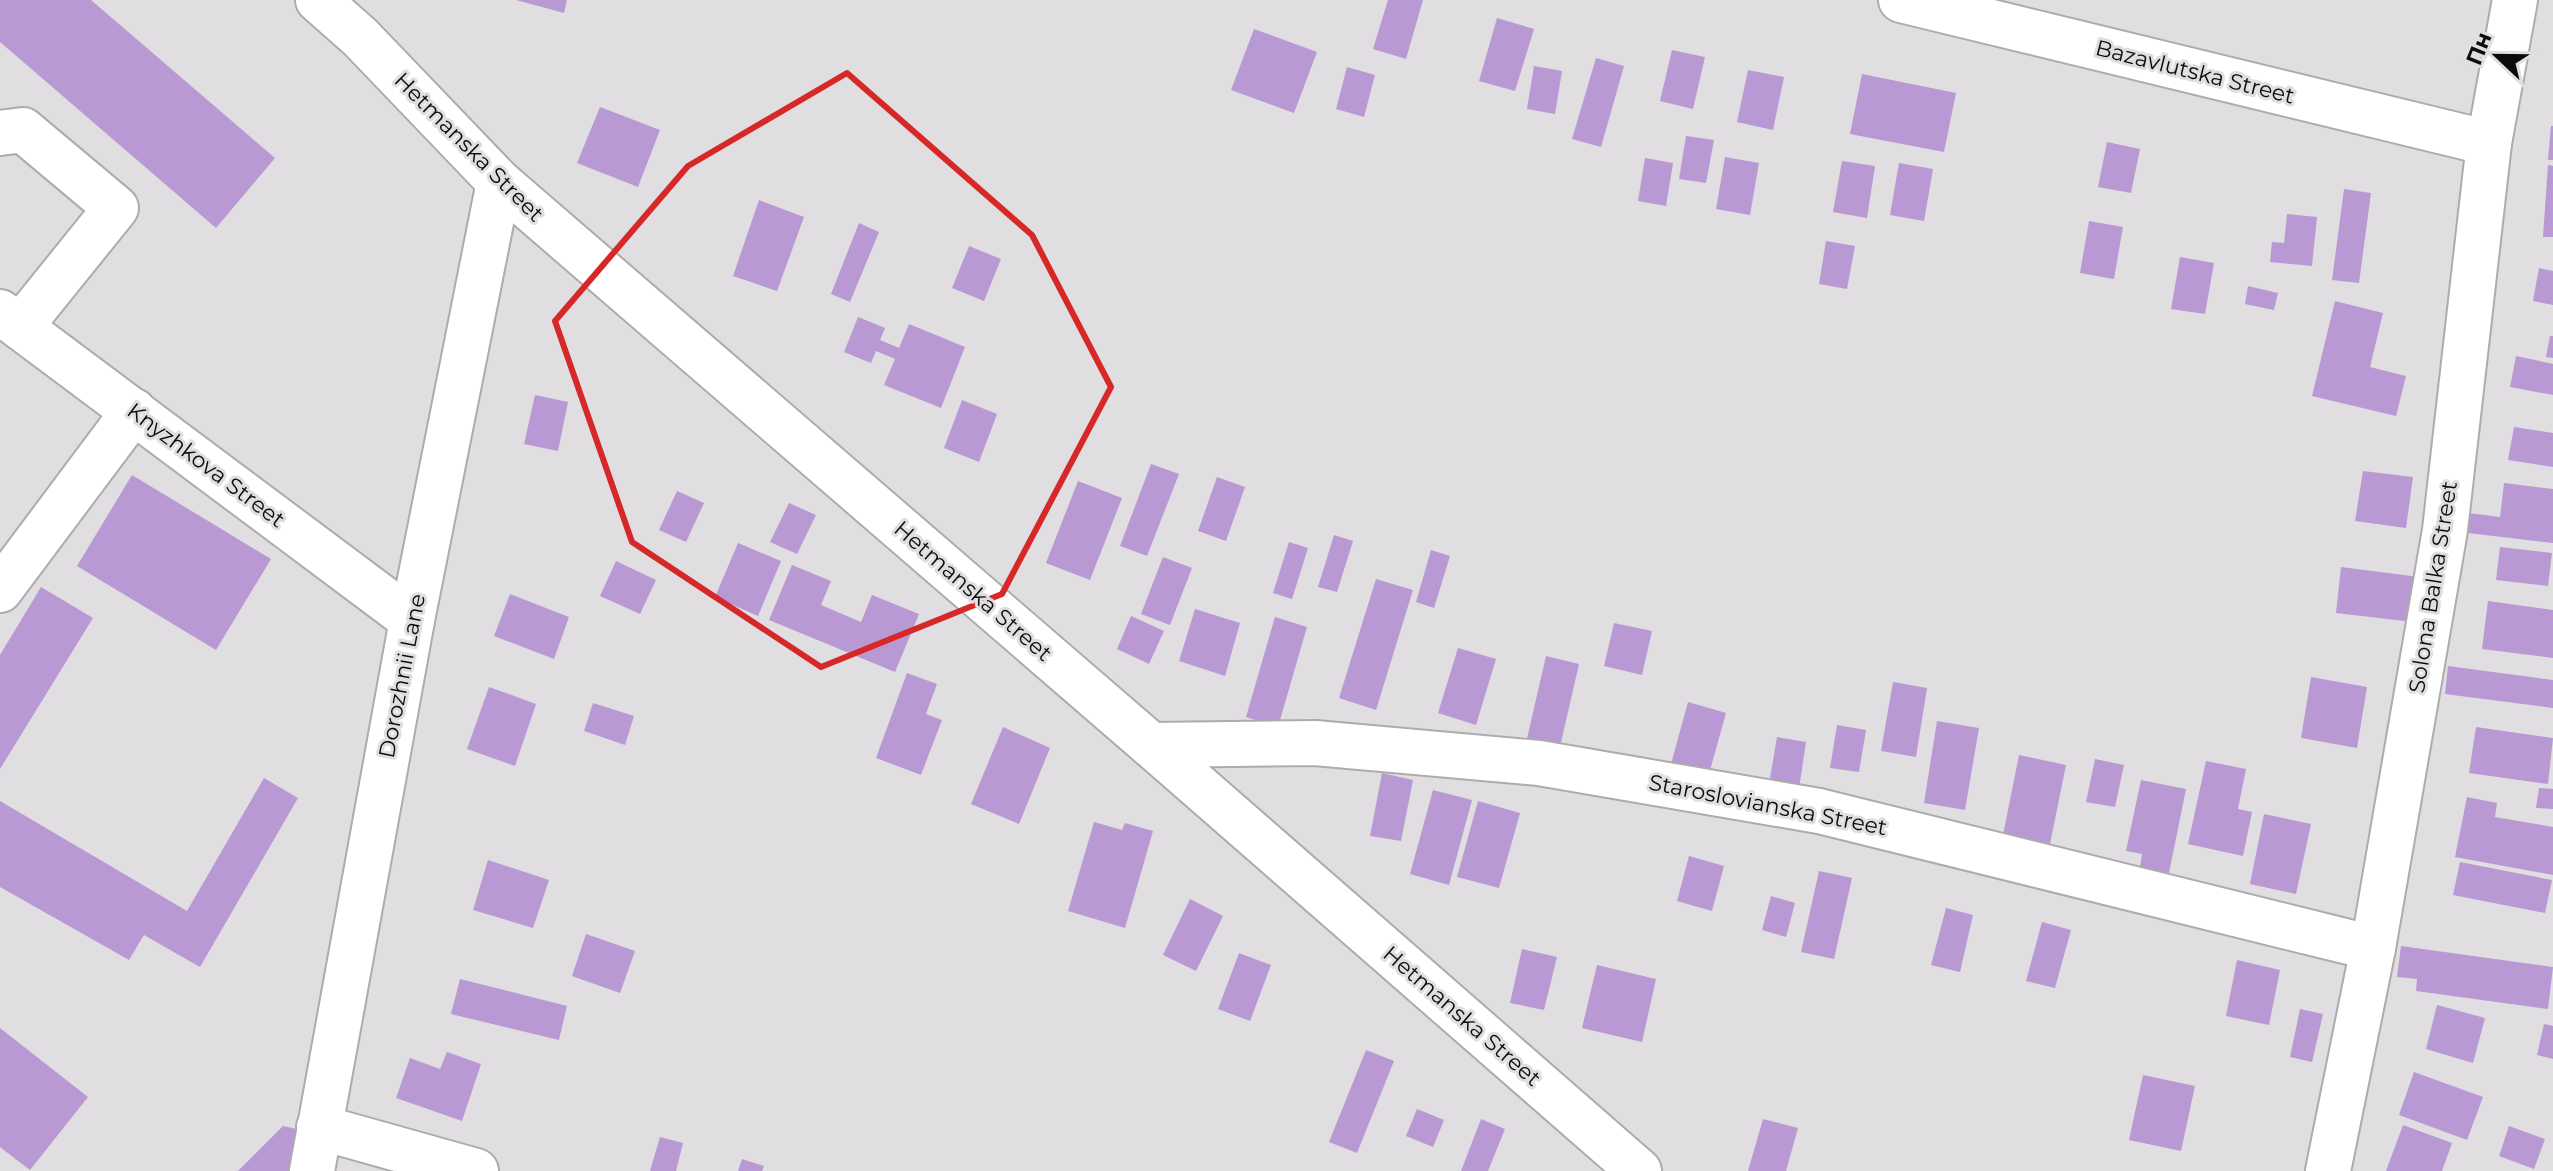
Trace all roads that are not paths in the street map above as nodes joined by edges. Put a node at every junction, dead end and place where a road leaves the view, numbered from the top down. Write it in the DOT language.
graph roads {
  1 [pos="318,0"];
  2 [pos="1901,0"];
  3 [pos="2515,0"];
  4 [pos="364,18"];
  5 [pos="0,133"];
  6 [pos="2489,143"];
  7 [pos="499,182"];
  8 [pos="10,319"];
  9 [pos="134,411"];
  10 [pos="0,590"];
  11 [pos="412,620"];
  12 [pos="1151,745"];
  13 [pos="2373,948"];
  14 [pos="319,1127"];
  15 [pos="312,1171"];
  16 [pos="476,1171"];
  17 [pos="1639,1171"];
  18 [pos="2328,1171"];
  1 -- 4 [label="street, Hetmanska Street"];
  2 -- 6 [label="street, Bazavlutska Street"];
  3 -- 6 [label="street, Solona Balka Street"];
  4 -- 7 [label="street, Hetmanska Street"];
  5 -- 8 [label="street"];
  6 -- 13 [label="street, Solona Balka Street"];
  7 -- 11 [label="street, Dorozhnii Lane"];
  7 -- 12 [label="street, Hetmanska Street"];
  8 -- 9 [label="street, Knyzhkova Street"];
  9 -- 10 [label="street"];
  9 -- 11 [label="street, Knyzhkova Street"];
  11 -- 14 [label="street, Dorozhnii Lane"];
  12 -- 13 [label="street, Staroslovianska Street"];
  12 -- 17 [label="street, Hetmanska Street"];
  13 -- 18 [label="street, Solona Balka Street"];
  14 -- 15 [label="street, Dorozhnii Lane"];
  14 -- 16 [label="street"];
}
